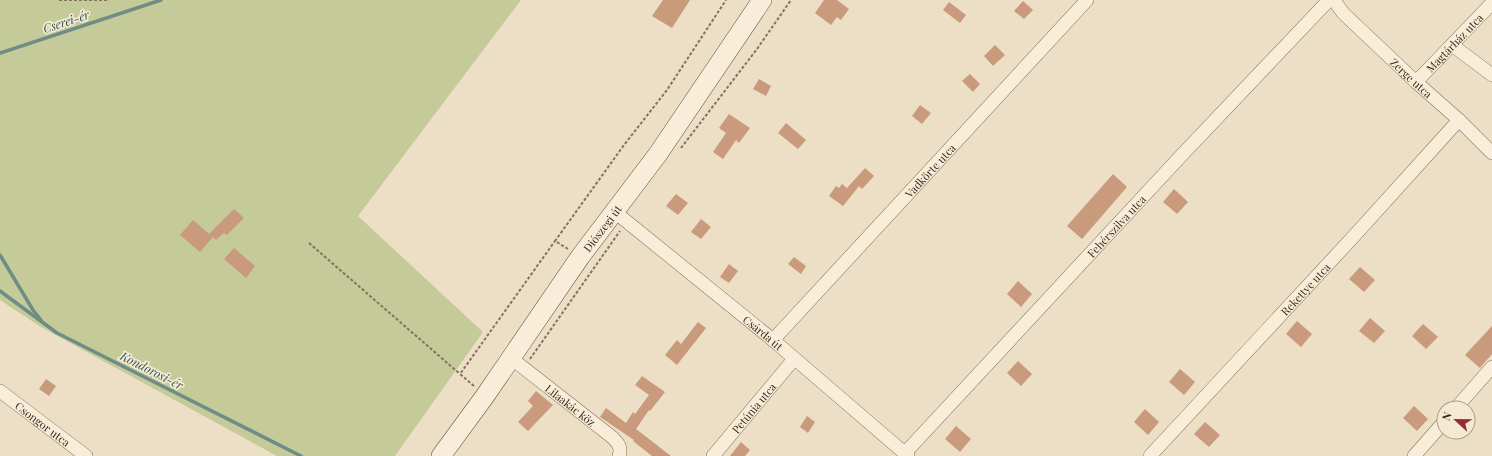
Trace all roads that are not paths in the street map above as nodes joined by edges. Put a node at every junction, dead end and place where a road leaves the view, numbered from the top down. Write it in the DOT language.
graph roads {
  1 [pos="762,0"];
  2 [pos="1087,0"];
  3 [pos="1329,0"];
  4 [pos="1334,0"];
  5 [pos="1492,3"];
  6 [pos="1452,45"];
  7 [pos="1492,75"];
  8 [pos="1416,82"];
  9 [pos="1459,120"];
  10 [pos="1492,153"];
  11 [pos="615,212"];
  12 [pos="772,340"];
  13 [pos="512,358"];
  14 [pos="794,359"];
  15 [pos="1492,367"];
  16 [pos="0,392"];
  17 [pos="1463,400"];
  18 [pos="1436,431"];
  19 [pos="906,454"];
  20 [pos="86,456"];
  21 [pos="441,456"];
  22 [pos="619,456"];
  23 [pos="712,456"];
  24 [pos="1150,456"];
  25 [pos="1414,456"];
  1 -- 11 [label="main road, Diószegi út"];
  2 -- 12 [label="street, Vadkörte utca"];
  3 -- 19 [label="street, Fehérszilva utca"];
  4 -- 8 [label="street, Zerge utca"];
  5 -- 6 [label="street, Magtárház utca"];
  6 -- 7 [label="street"];
  6 -- 8 [label="street, Magtárház utca"];
  8 -- 9 [label="street, Zerge utca"];
  9 -- 10 [label="street, Zerge utca"];
  9 -- 24 [label="street, Rekettye utca"];
  11 -- 12 [label="street, Csárda út"];
  11 -- 13 [label="main road, Diószegi út"];
  12 -- 14 [label="street, Csárda út"];
  13 -- 21 [label="main road, Diószegi út"];
  13 -- 22 [label="street, Lilaakác köz"];
  14 -- 19 [label="street, Csárda út"];
  14 -- 23 [label="street, Petúnia utca"];
  15 -- 17 [label="street"];
  16 -- 20 [label="street, Csongor utca"];
  18 -- 25 [label="street"];
}
